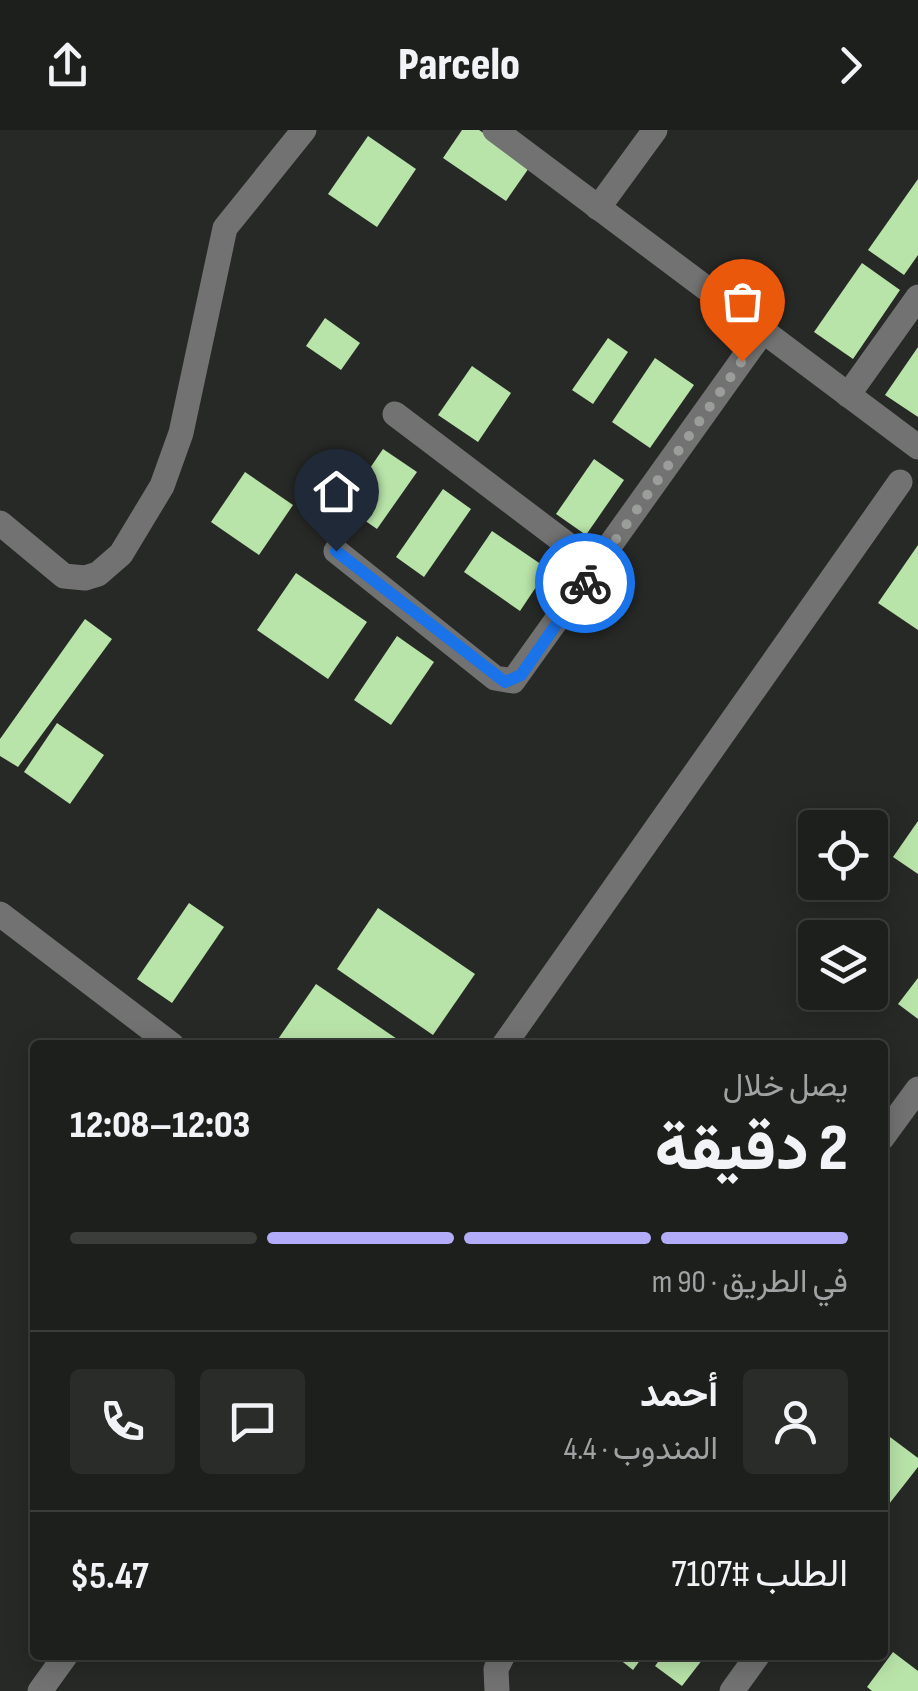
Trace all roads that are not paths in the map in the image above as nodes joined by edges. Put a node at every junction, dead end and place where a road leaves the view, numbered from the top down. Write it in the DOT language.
graph roads {
  1 [pos="304,130"];
  2 [pos="495,130"];
  3 [pos="655,130"];
  4 [pos="598,208"];
  5 [pos="918,297"];
  6 [pos="763,332"];
  7 [pos="848,395"];
  8 [pos="395,414"];
  9 [pos="918,447"];
  10 [pos="900,482"];
  11 [pos="0,523"];
  12 [pos="336,551"];
  13 [pos="597,567"];
  14 [pos="0,914"];
  15 [pos="165,1040"];
  16 [pos="508,1040"];
  17 [pos="918,1089"];
  18 [pos="888,1130"];
  19 [pos="62,1660"];
  20 [pos="500,1660"];
  21 [pos="754,1660"];
  22 [pos="40,1691"];
  23 [pos="496,1691"];
  24 [pos="732,1691"];
  1 -- 11 [label="street"];
  2 -- 4 [label="street"];
  3 -- 4 [label="street"];
  4 -- 6 [label="street"];
  5 -- 7 [label="street"];
  6 -- 7 [label="street"];
  6 -- 13 [label="street"];
  7 -- 9 [label="street"];
  8 -- 13 [label="street"];
  10 -- 16 [label="street"];
  12 -- 13 [label="street"];
  14 -- 15 [label="street"];
  17 -- 18 [label="street"];
  19 -- 22 [label="street"];
  20 -- 23 [label="street"];
  21 -- 24 [label="street"];
}
